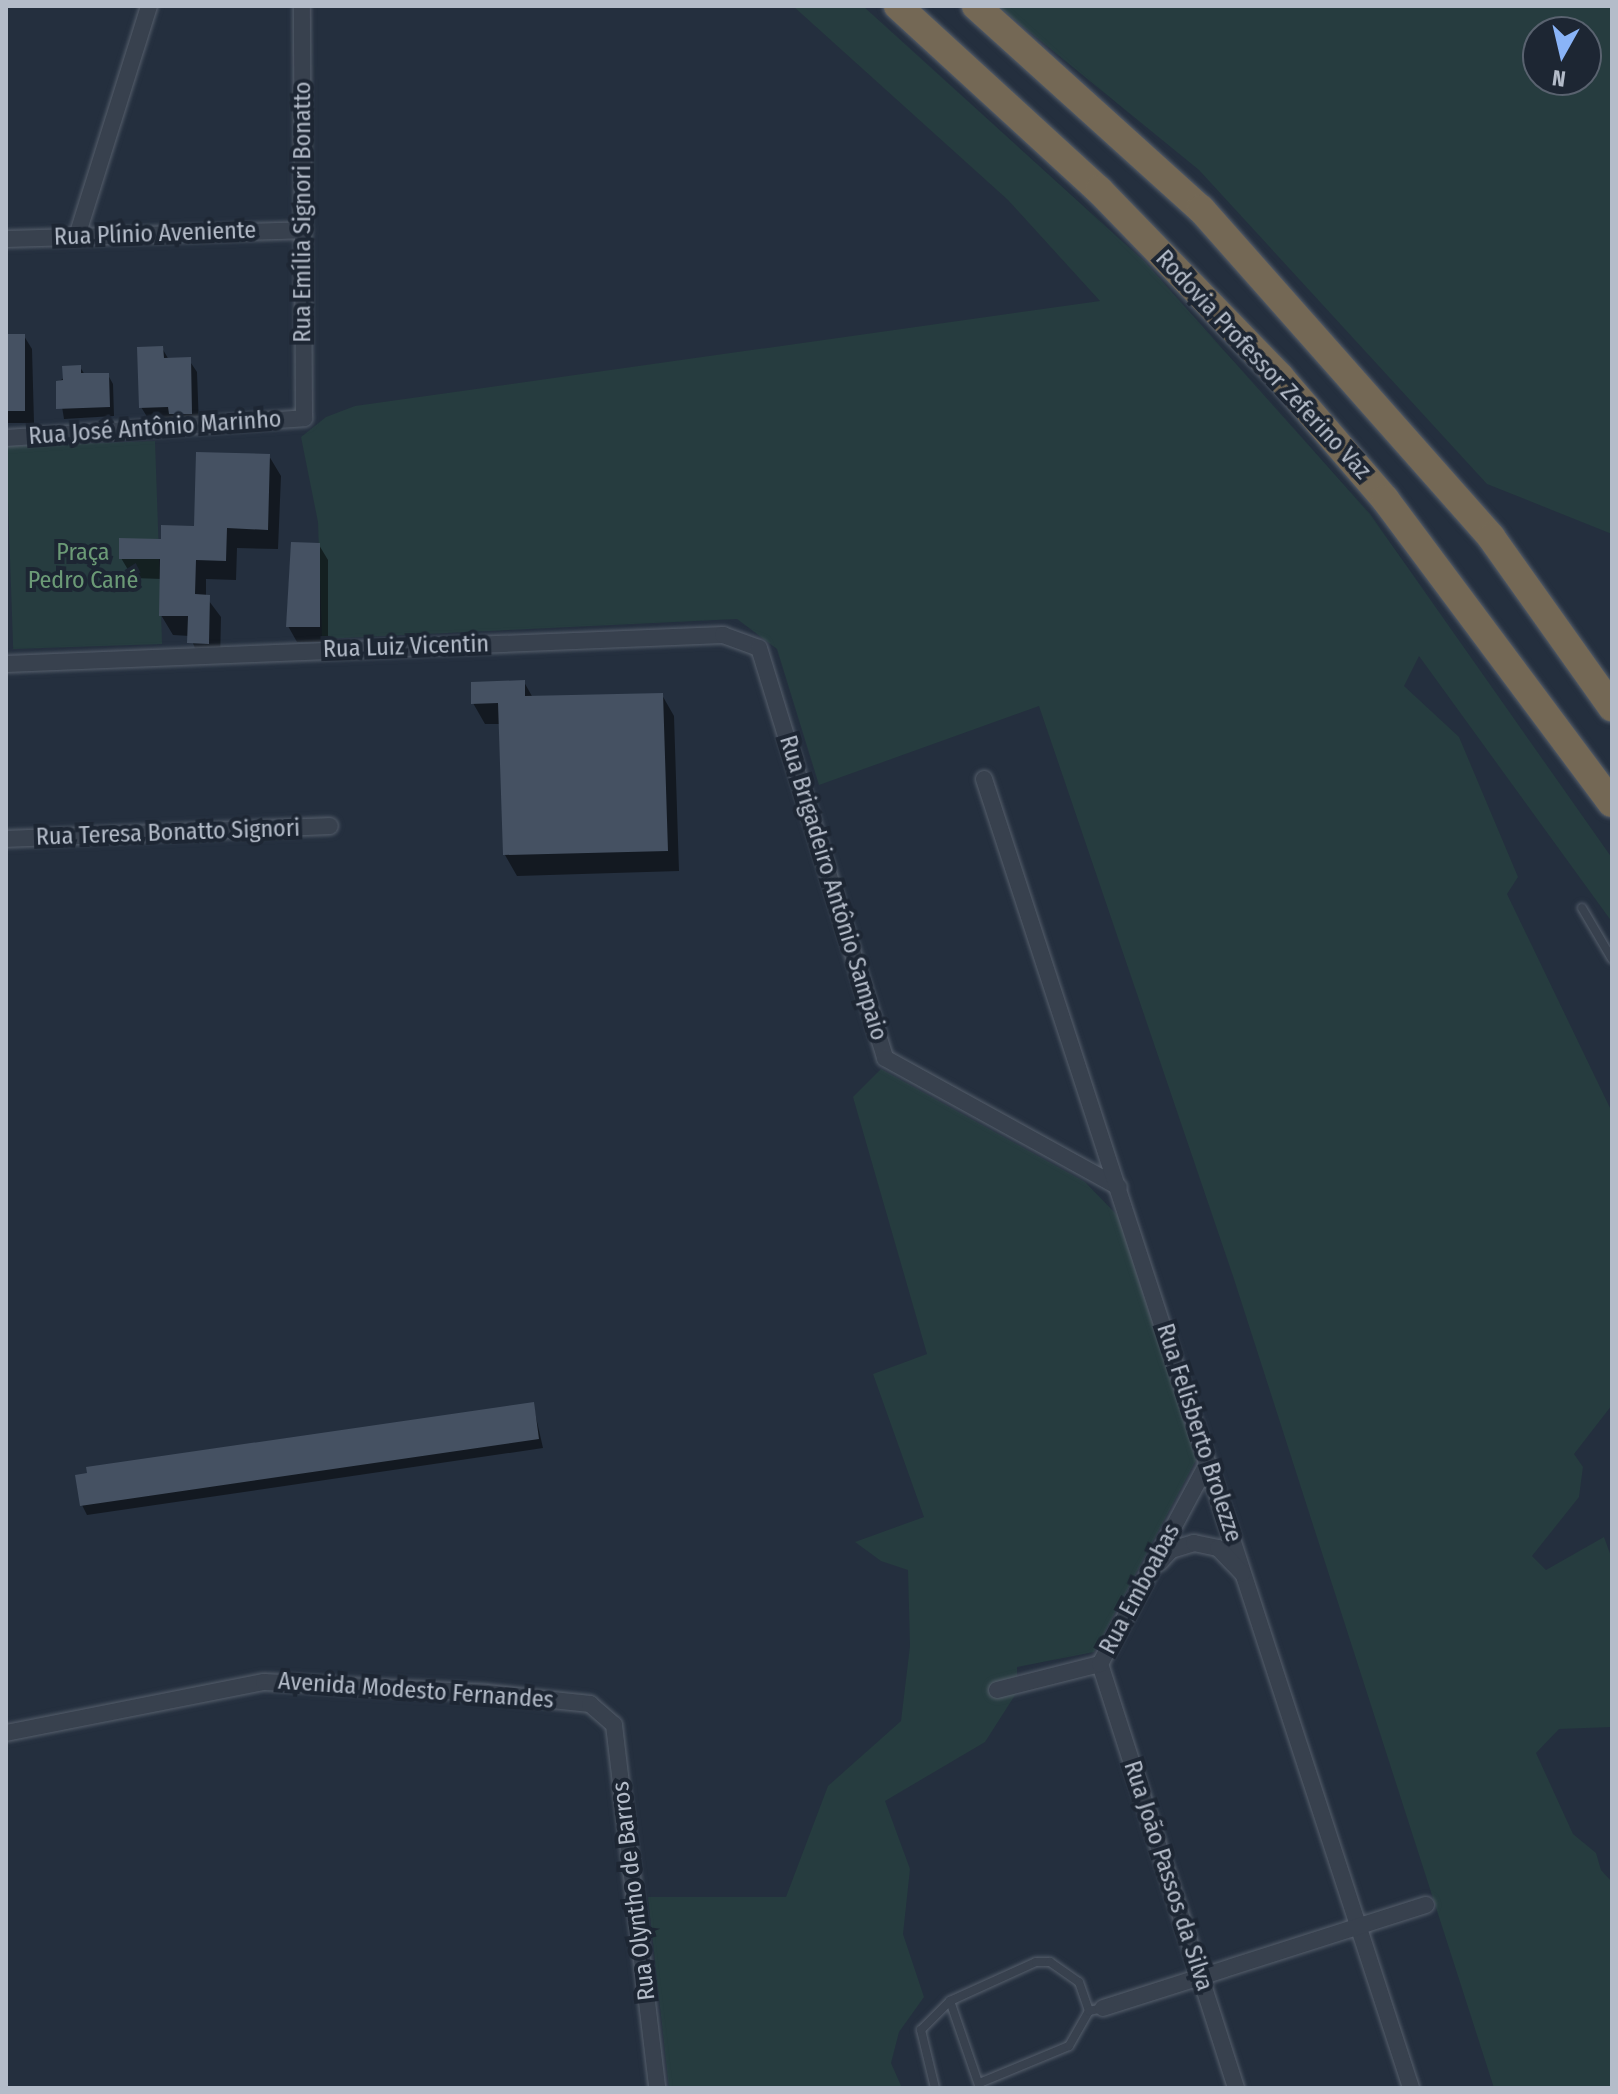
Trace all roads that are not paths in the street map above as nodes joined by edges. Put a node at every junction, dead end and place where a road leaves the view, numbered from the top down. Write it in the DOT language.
graph roads {
  1 [pos="149,6"];
  2 [pos="302,6"];
  3 [pos="898,6"];
  4 [pos="976,6"];
  5 [pos="304,230"];
  6 [pos="77,236"];
  7 [pos="6,239"];
  8 [pos="304,418"];
  9 [pos="6,438"];
  10 [pos="6,664"];
  11 [pos="774,692"];
  12 [pos="1612,707"];
  13 [pos="984,779"];
  14 [pos="1612,803"];
  15 [pos="330,826"];
  16 [pos="6,839"];
  17 [pos="1582,908"];
  18 [pos="1612,959"];
  19 [pos="1119,1187"];
  20 [pos="1208,1463"];
  21 [pos="1149,1572"];
  22 [pos="1245,1577"];
  23 [pos="1100,1664"];
  24 [pos="997,1690"];
  25 [pos="590,1704"];
  26 [pos="6,1733"];
  27 [pos="1426,1905"];
  28 [pos="1360,1929"];
  29 [pos="1200,1979"];
  30 [pos="950,2001"];
  31 [pos="1096,2009"];
  32 [pos="981,2085"];
  33 [pos="657,2088"];
  34 [pos="935,2088"];
  35 [pos="1236,2088"];
  36 [pos="1411,2088"];
  1 -- 6 [label="street"];
  2 -- 5 [label="street, Rua Emília Signori Bonatto"];
  3 -- 14 [label="highway, Rodovia Professor Zeferino Vaz"];
  4 -- 12 [label="highway"];
  5 -- 6 [label="street, Rua Plínio Aveniente"];
  5 -- 8 [label="street, Rua Emília Signori Bonatto"];
  6 -- 7 [label="street, Rua Plínio Aveniente"];
  8 -- 9 [label="street, Rua José Antônio Marinho"];
  10 -- 11 [label="street, Rua Luiz Vicentin"];
  11 -- 19 [label="street, Rua Brigadeiro Antônio Sampaio"];
  13 -- 19 [label="street, Rua Felisberto Brolezze"];
  15 -- 16 [label="street, Rua Teresa Bonatto Signori"];
  17 -- 18 [label="lane"];
  19 -- 20 [label="street, Rua Felisberto Brolezze"];
  20 -- 21 [label="street, Rua Emboabas"];
  20 -- 22 [label="street, Rua Felisberto Brolezze"];
  21 -- 22 [label="street"];
  21 -- 23 [label="street, Rua Emboabas"];
  22 -- 28 [label="street, Rua Felisberto Brolezze"];
  23 -- 24 [label="street, Rua Emboabas"];
  23 -- 29 [label="street, Rua João Passos da Silva"];
  25 -- 26 [label="street, Avenida Modesto Fernandes"];
  25 -- 33 [label="street, Rua Olyntho de Barros"];
  27 -- 28 [label="street"];
  28 -- 29 [label="street"];
  28 -- 36 [label="street, Rua Felisberto Brolezze"];
  29 -- 31 [label="street"];
  29 -- 35 [label="street, Rua João Passos da Silva"];
  30 -- 31 [label="lane"];
  30 -- 32 [label="lane"];
  30 -- 34 [label="lane"];
  31 -- 32 [label="lane"];
}
